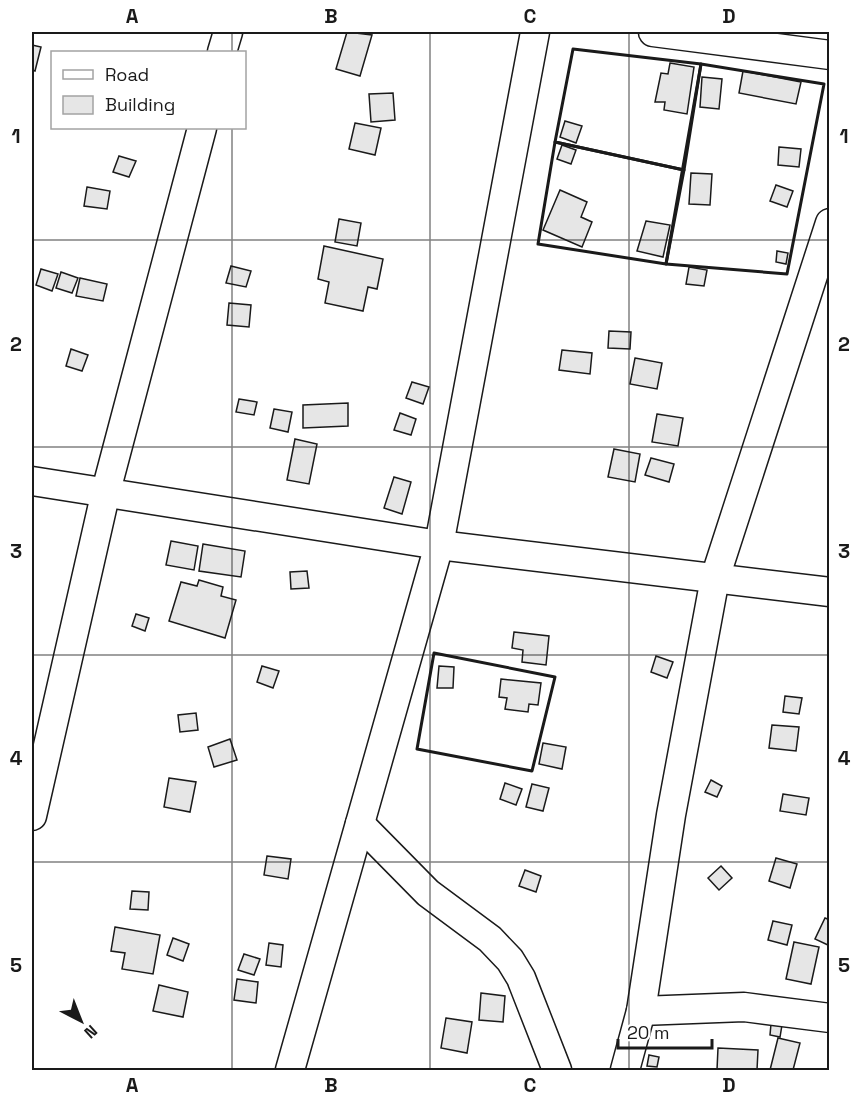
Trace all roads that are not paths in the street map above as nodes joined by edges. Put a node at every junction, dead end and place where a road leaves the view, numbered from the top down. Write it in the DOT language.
graph roads {
  1 [pos="228,32"];
  2 [pos="535,32"];
  3 [pos="653,32"];
  4 [pos="222,51"];
  5 [pos="830,55"];
  6 [pos="202,129"];
  7 [pos="830,223"];
  8 [pos="32,482"];
  9 [pos="106,491"];
  10 [pos="439,545"];
  11 [pos="715,578"];
  12 [pos="830,592"];
  13 [pos="32,816"];
  14 [pos="360,824"];
  15 [pos="641,1011"];
  16 [pos="830,1018"];
  17 [pos="290,1071"];
  18 [pos="557,1071"];
  19 [pos="625,1071"];
  1 -- 4 [label="street"];
  2 -- 10 [label="street"];
  3 -- 5 [label="street"];
  6 -- 9 [label="street"];
  7 -- 11 [label="street"];
  8 -- 9 [label="street"];
  9 -- 10 [label="street"];
  9 -- 13 [label="street"];
  10 -- 11 [label="street"];
  10 -- 14 [label="street"];
  11 -- 12 [label="street"];
  11 -- 15 [label="street"];
  14 -- 17 [label="street"];
  14 -- 18 [label="street"];
  15 -- 16 [label="street"];
  15 -- 19 [label="street"];
}
